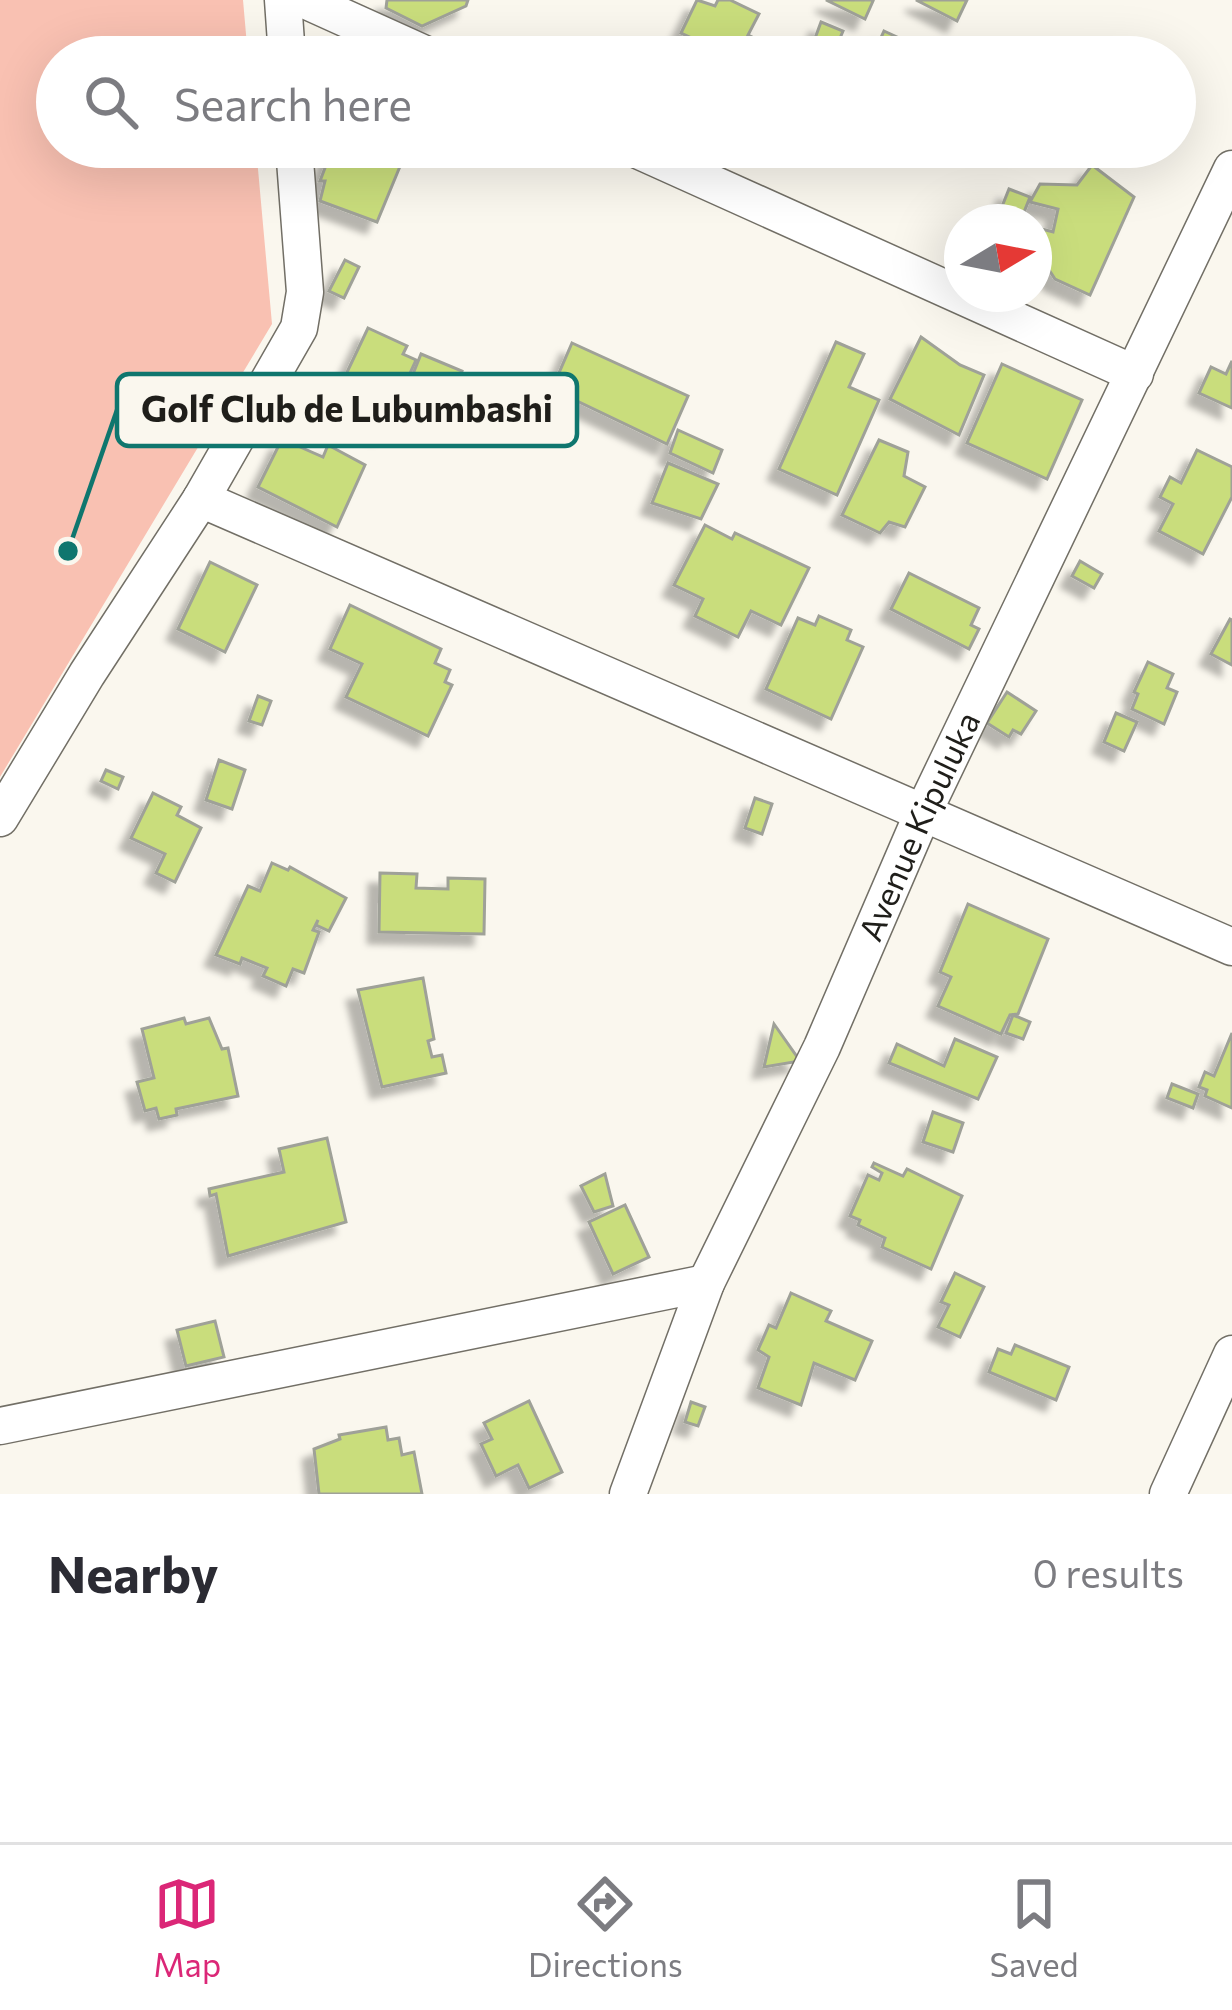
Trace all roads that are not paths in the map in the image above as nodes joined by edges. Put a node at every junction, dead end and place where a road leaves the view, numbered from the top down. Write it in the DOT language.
graph roads {
  1 [pos="283,0"];
  2 [pos="305,0"];
  3 [pos="286,36"];
  4 [pos="385,36"];
  5 [pos="295,168"];
  6 [pos="678,168"];
  7 [pos="1232,169"];
  8 [pos="1135,374"];
  9 [pos="201,499"];
  10 [pos="922,815"];
  11 [pos="0,818"];
  12 [pos="1232,947"];
  13 [pos="706,1283"];
  14 [pos="1232,1354"];
  15 [pos="0,1426"];
  16 [pos="628,1494"];
  17 [pos="1168,1494"];
  1 -- 3 [label="street"];
  2 -- 4 [label="street"];
  5 -- 9 [label="street"];
  6 -- 8 [label="street"];
  7 -- 8 [label="street, Avenue Kipuluka"];
  8 -- 10 [label="street, Avenue Kipuluka"];
  9 -- 10 [label="street"];
  9 -- 11 [label="street"];
  10 -- 12 [label="street"];
  10 -- 13 [label="street, Avenue Kipuluka"];
  13 -- 15 [label="street"];
  13 -- 16 [label="street, Avenue Kipuluka"];
  14 -- 17 [label="street"];
}
